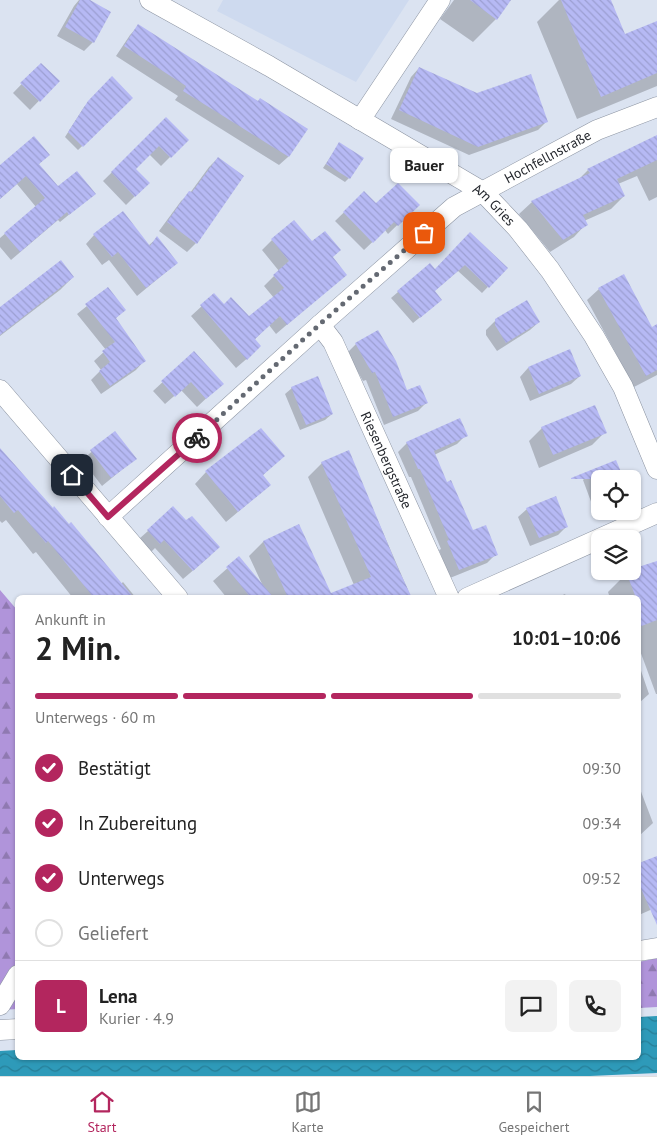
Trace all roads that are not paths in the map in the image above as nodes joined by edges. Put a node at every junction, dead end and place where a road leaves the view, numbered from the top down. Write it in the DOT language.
graph roads {
  1 [pos="150,0"];
  2 [pos="440,0"];
  3 [pos="657,107"];
  4 [pos="360,120"];
  5 [pos="483,192"];
  6 [pos="320,324"];
  7 [pos="0,390"];
  8 [pos="657,468"];
  9 [pos="657,513"];
  10 [pos="108,517"];
  11 [pos="175,595"];
  12 [pos="447,595"];
  13 [pos="474,595"];
  14 [pos="657,948"];
  15 [pos="641,951"];
  16 [pos="15,980"];
  17 [pos="0,1005"];
  18 [pos="15,1029"];
  19 [pos="0,1030"];
  1 -- 4 [label="street, Am Gries"];
  2 -- 4 [label="street"];
  3 -- 5 [label="street, Hochfellnstraße"];
  4 -- 5 [label="street, Am Gries"];
  5 -- 6 [label="street, Hochfellnstraße"];
  5 -- 8 [label="street, Am Gries"];
  6 -- 10 [label="street, Hochfellnstraße"];
  6 -- 12 [label="street, Riesenbergstraße"];
  7 -- 10 [label="street"];
  9 -- 13 [label="street"];
  10 -- 11 [label="street"];
  14 -- 15 [label="street"];
  16 -- 17 [label="street"];
  18 -- 19 [label="street"];
}
